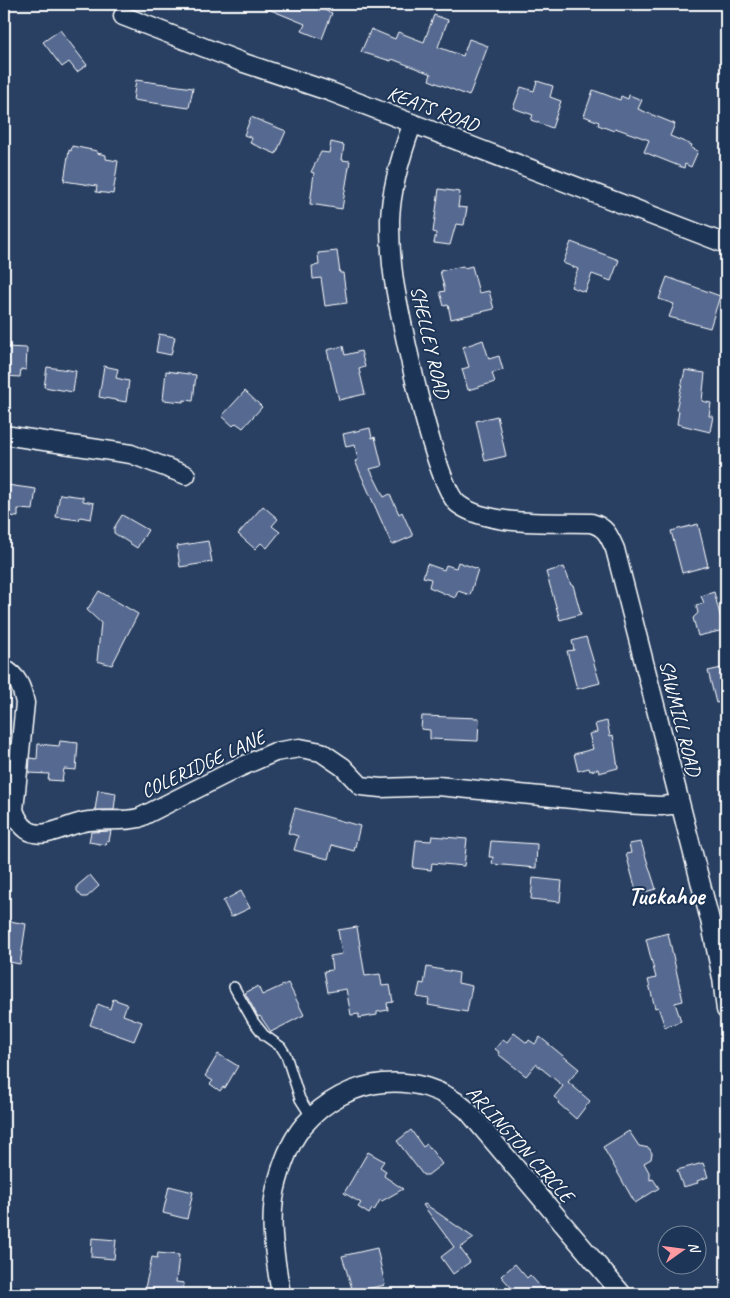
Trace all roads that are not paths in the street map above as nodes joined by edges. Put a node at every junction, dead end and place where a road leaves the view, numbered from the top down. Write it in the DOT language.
graph roads {
  1 [pos="123,16"];
  2 [pos="412,125"];
  3 [pos="726,244"];
  4 [pos="4,436"];
  5 [pos="186,475"];
  6 [pos="515,520"];
  7 [pos="4,669"];
  8 [pos="680,804"];
  9 [pos="234,987"];
  10 [pos="726,1010"];
  11 [pos="312,1118"];
  12 [pos="281,1294"];
  13 [pos="622,1294"];
  1 -- 2 [label="street, KEATS ROAD"];
  2 -- 3 [label="street, KEATS ROAD"];
  2 -- 6 [label="street, SHELLEY ROAD"];
  4 -- 5 [label="street"];
  6 -- 8 [label="street, SAWMILL ROAD"];
  7 -- 8 [label="street, COLERIDGE LANE"];
  8 -- 10 [label="street, SAWMILL ROAD"];
  9 -- 11 [label="lane"];
  11 -- 12 [label="street, ARLINGTON CIRCLE"];
  11 -- 13 [label="street, ARLINGTON CIRCLE"];
}
